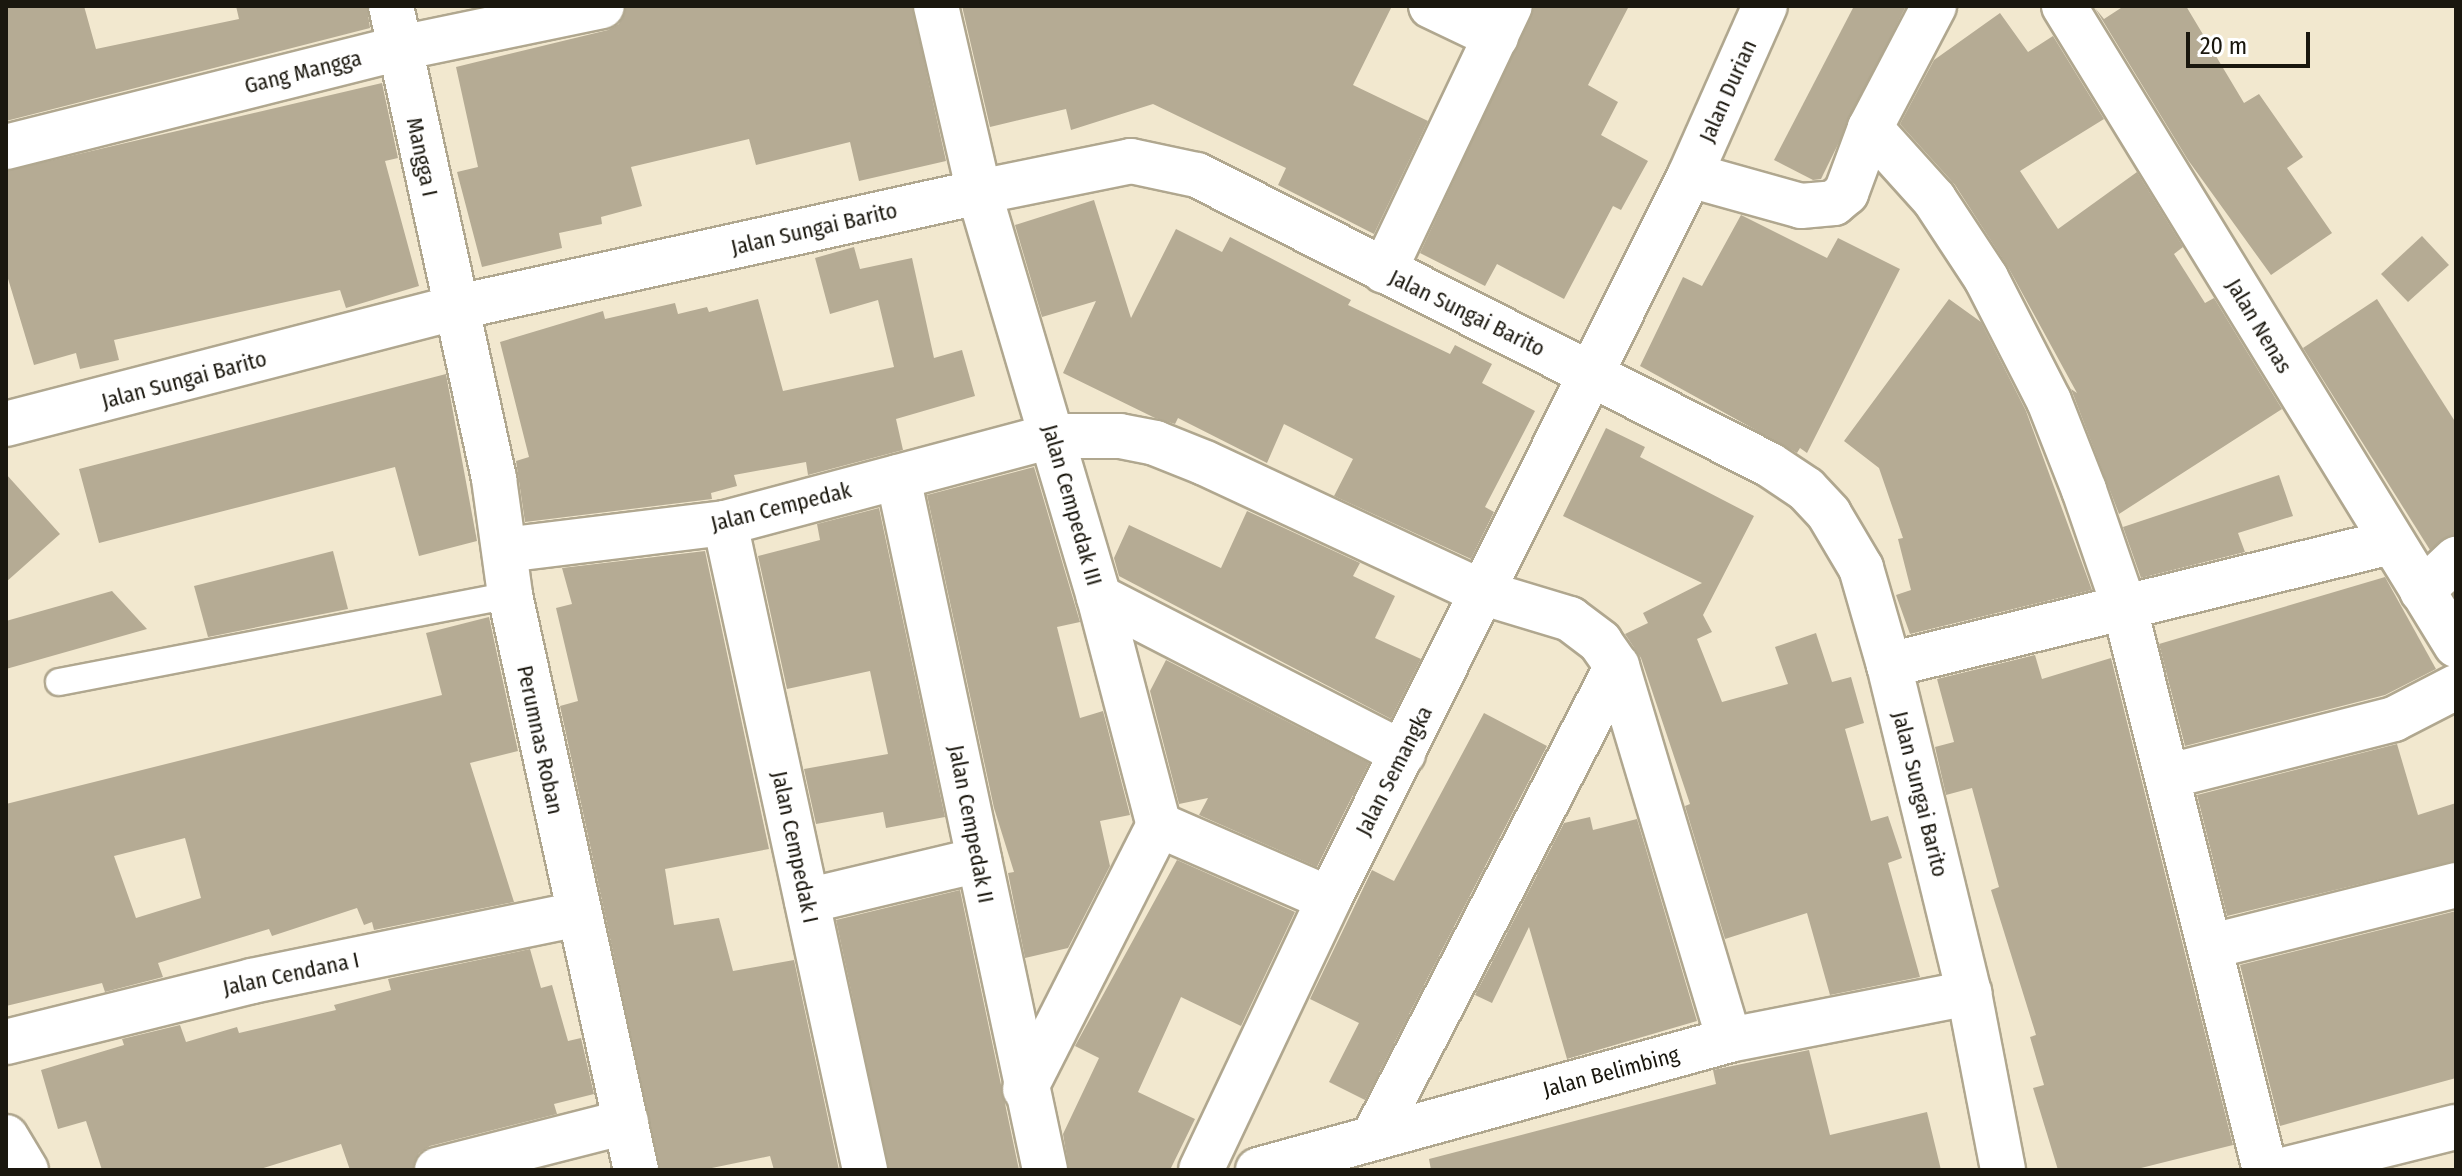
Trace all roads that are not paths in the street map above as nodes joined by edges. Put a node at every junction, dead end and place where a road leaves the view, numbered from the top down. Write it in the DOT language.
graph roads {
  1 [pos="602,6"];
  2 [pos="936,6"];
  3 [pos="1431,6"];
  4 [pos="1765,6"];
  5 [pos="1934,6"];
  6 [pos="2064,6"];
  7 [pos="1503,22"];
  8 [pos="395,27"];
  9 [pos="1870,128"];
  10 [pos="6,147"];
  11 [pos="1690,175"];
  12 [pos="979,192"];
  13 [pos="1384,271"];
  14 [pos="454,308"];
  15 [pos="1589,373"];
  16 [pos="6,424"];
  17 [pos="1052,436"];
  18 [pos="898,477"];
  19 [pos="725,523"];
  20 [pos="2391,542"];
  21 [pos="505,550"];
  22 [pos="2456,559"];
  23 [pos="2422,591"];
  24 [pos="1484,593"];
  25 [pos="510,595"];
  26 [pos="1099,597"];
  27 [pos="2125,609"];
  28 [pos="2456,645"];
  29 [pos="1889,665"];
  30 [pos="1617,666"];
  31 [pos="59,682"];
  32 [pos="2456,687"];
  33 [pos="1403,753"];
  34 [pos="2169,776"];
  35 [pos="1159,825"];
  36 [pos="979,860"];
  37 [pos="2456,885"];
  38 [pos="1329,899"];
  39 [pos="807,901"];
  40 [pos="578,914"];
  41 [pos="2212,946"];
  42 [pos="1969,993"];
  43 [pos="1729,1040"];
  44 [pos="6,1042"];
  45 [pos="1025,1089"];
  46 [pos="626,1122"];
  47 [pos="2456,1127"];
  48 [pos="1374,1136"];
  49 [pos="6,1137"];
  50 [pos="26,1170"];
  51 [pos="437,1170"];
  52 [pos="636,1170"];
  53 [pos="865,1170"];
  54 [pos="1045,1170"];
  55 [pos="1201,1170"];
  56 [pos="1258,1170"];
  57 [pos="2003,1170"];
  58 [pos="2265,1170"];
  59 [pos="2283,1170"];
  1 -- 8 [label="street, Gang Mangga"];
  2 -- 12 [label="street, Jalan Cempedak III"];
  3 -- 7 [label="street"];
  4 -- 11 [label="street, Jalan Durian"];
  5 -- 9 [label="street"];
  6 -- 20 [label="street, Jalan Nenas"];
  7 -- 13 [label="street"];
  8 -- 10 [label="street, Gang Mangga"];
  8 -- 14 [label="street, Mangga I"];
  9 -- 11 [label="street"];
  9 -- 27 [label="street"];
  11 -- 15 [label="street"];
  12 -- 13 [label="street, Jalan Sungai Barito"];
  12 -- 14 [label="street, Jalan Sungai Barito"];
  12 -- 17 [label="street, Jalan Cempedak III"];
  13 -- 15 [label="street, Jalan Sungai Barito"];
  14 -- 16 [label="street, Jalan Sungai Barito"];
  14 -- 21 [label="street, Perumnas Roban"];
  15 -- 24 [label="street, Jalan Semangka"];
  15 -- 29 [label="street, Jalan Sungai Barito"];
  17 -- 18 [label="street, Jalan Cempedak"];
  17 -- 24 [label="street, Jalan Cempedak"];
  17 -- 26 [label="street, Jalan Cempedak III"];
  18 -- 19 [label="street, Jalan Cempedak"];
  18 -- 36 [label="street, Jalan Cempedak II"];
  19 -- 21 [label="street, Jalan Cempedak"];
  19 -- 39 [label="street, Jalan Cempedak I"];
  20 -- 23 [label="street, Jalan Nenas"];
  20 -- 27 [label="street"];
  21 -- 25 [label="street, Perumnas Roban"];
  22 -- 23 [label="street"];
  23 -- 28 [label="street, Jalan Nenas"];
  24 -- 30 [label="street, Jalan Cempedak"];
  24 -- 33 [label="street, Jalan Semangka"];
  25 -- 31 [label="lane"];
  25 -- 40 [label="street, Perumnas Roban"];
  26 -- 33 [label="street"];
  26 -- 35 [label="street, Jalan Cempedak III"];
  27 -- 29 [label="street"];
  27 -- 34 [label="street"];
  29 -- 42 [label="street, Jalan Sungai Barito"];
  30 -- 43 [label="street"];
  30 -- 48 [label="street"];
  32 -- 34 [label="street"];
  33 -- 38 [label="street, Jalan Semangka"];
  34 -- 41 [label="street"];
  35 -- 38 [label="street"];
  35 -- 45 [label="street"];
  36 -- 39 [label="street"];
  36 -- 45 [label="street, Jalan Cempedak II"];
  37 -- 41 [label="street"];
  38 -- 55 [label="street, Jalan Semangka"];
  39 -- 53 [label="street, Jalan Cempedak I"];
  40 -- 44 [label="street, Jalan Cendana I"];
  40 -- 46 [label="street, Perumnas Roban"];
  41 -- 58 [label="street"];
  42 -- 43 [label="street, Jalan Belimbing"];
  42 -- 57 [label="street, Jalan Sungai Barito"];
  43 -- 48 [label="street, Jalan Belimbing"];
  45 -- 54 [label="street, Jalan Cempedak II"];
  46 -- 51 [label="street"];
  46 -- 52 [label="street, Perumnas Roban"];
  47 -- 59 [label="street"];
  48 -- 56 [label="street, Jalan Belimbing"];
  49 -- 50 [label="street"];
}
